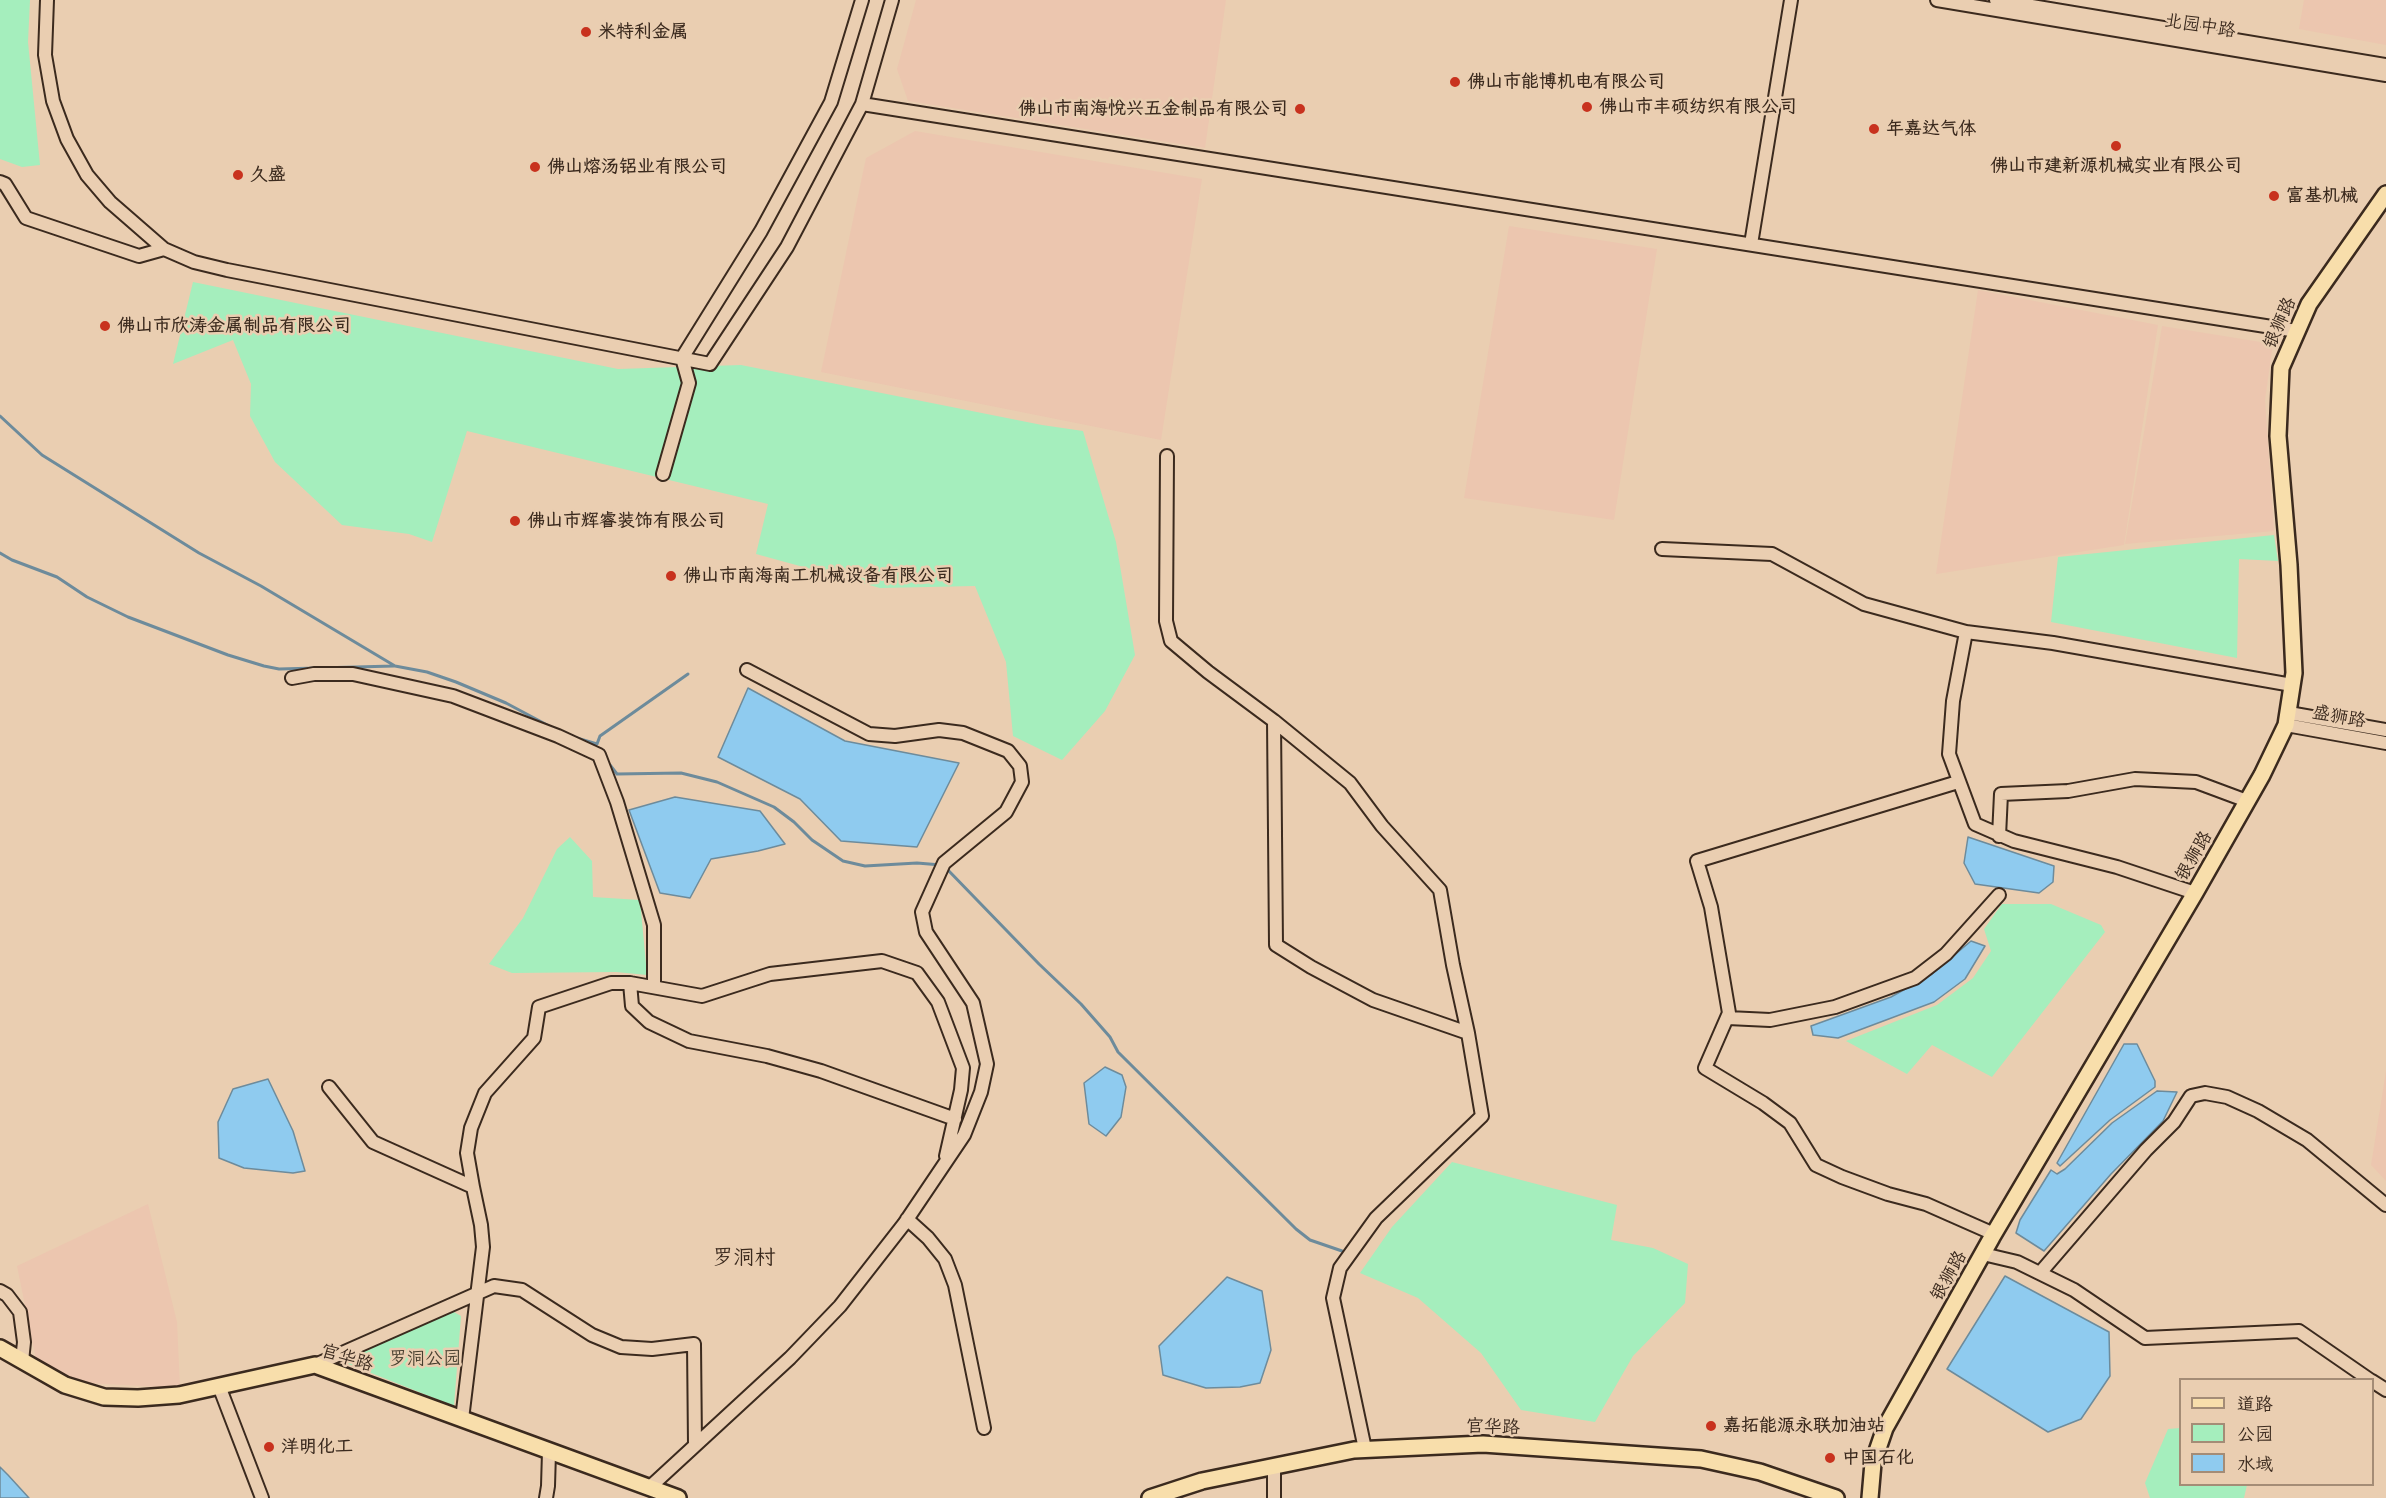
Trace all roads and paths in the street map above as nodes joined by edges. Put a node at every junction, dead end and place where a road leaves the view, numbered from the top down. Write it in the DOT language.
graph roads {
  1 [pos="47,0"];
  2 [pos="862,0"];
  3 [pos="892,0"];
  4 [pos="1791,0"];
  5 [pos="1937,0"];
  6 [pos="1995,0"];
  7 [pos="2386,65"];
  8 [pos="2386,75"];
  9 [pos="862,104"];
  10 [pos="0,182"];
  11 [pos="2386,194"];
  12 [pos="1751,244"];
  13 [pos="165,249"];
  14 [pos="2297,331"];
  15 [pos="682,358"];
  16 [pos="1167,456"];
  17 [pos="663,474"];
  18 [pos="1662,549"];
  19 [pos="1966,632"];
  20 [pos="747,670"];
  21 [pos="292,678"];
  22 [pos="2292,685"];
  23 [pos="2288,719"];
  24 [pos="1274,721"];
  25 [pos="2386,730"];
  26 [pos="2386,743"];
  27 [pos="1958,782"];
  28 [pos="2247,801"];
  29 [pos="1999,836"];
  30 [pos="2195,893"];
  31 [pos="1999,895"];
  32 [pos="630,983"];
  33 [pos="654,987"];
  34 [pos="1728,1018"];
  35 [pos="1468,1033"];
  36 [pos="329,1087"];
  37 [pos="955,1119"];
  38 [pos="943,1166"];
  39 [pos="473,1187"];
  40 [pos="2386,1205"];
  41 [pos="908,1219"];
  42 [pos="1994,1234"];
  43 [pos="1983,1254"];
  44 [pos="2040,1273"];
  45 [pos="0,1291"];
  46 [pos="477,1294"];
  47 [pos="0,1348"];
  48 [pos="22,1361"];
  49 [pos="315,1365"];
  50 [pos="2368,1378"];
  51 [pos="219,1386"];
  52 [pos="462,1419"];
  53 [pos="984,1428"];
  54 [pos="695,1445"];
  55 [pos="1365,1449"];
  56 [pos="549,1452"];
  57 [pos="1274,1467"];
  58 [pos="648,1488"];
  59 [pos="262,1498"];
  60 [pos="546,1498"];
  61 [pos="678,1498"];
  62 [pos="1150,1498"];
  63 [pos="1274,1498"];
  64 [pos="1836,1498"];
  65 [pos="1870,1498"];
  1 -- 13 [label="street"];
  2 -- 15 [label="street"];
  3 -- 9 [label="street"];
  4 -- 12 [label="street"];
  5 -- 8 [label="street, 北园中路"];
  6 -- 7 [label="street, 北园中路"];
  9 -- 12 [label="street"];
  9 -- 15 [label="street"];
  10 -- 13 [label="street"];
  11 -- 14 [label="main road, 银狮路"];
  12 -- 14 [label="street"];
  13 -- 15 [label="street"];
  14 -- 22 [label="main road, 银狮路"];
  15 -- 17 [label="street"];
  16 -- 24 [label="street"];
  18 -- 19 [label="street"];
  19 -- 22 [label="street"];
  19 -- 27 [label="street"];
  20 -- 38 [label="street"];
  21 -- 33 [label="street"];
  22 -- 23 [label="main road, 银狮路"];
  23 -- 25 [label="street, 盛狮路"];
  23 -- 26 [label="street, 盛狮路"];
  23 -- 28 [label="main road, 银狮路"];
  24 -- 35 [label="street"];
  24 -- 35 [label="street"];
  27 -- 29 [label="street"];
  27 -- 34 [label="street"];
  28 -- 29 [label="street"];
  28 -- 30 [label="main road, 银狮路"];
  29 -- 30 [label="street"];
  30 -- 42 [label="main road, 银狮路"];
  31 -- 34 [label="street"];
  32 -- 33 [label="street"];
  32 -- 37 [label="street"];
  32 -- 39 [label="street"];
  33 -- 37 [label="street"];
  34 -- 42 [label="street"];
  35 -- 55 [label="street"];
  36 -- 39 [label="street"];
  37 -- 38 [label="street"];
  38 -- 41 [label="street"];
  39 -- 46 [label="street"];
  40 -- 44 [label="street"];
  41 -- 53 [label="street"];
  41 -- 54 [label="street"];
  42 -- 43 [label="main road, 银狮路"];
  43 -- 44 [label="street"];
  43 -- 65 [label="main road, 银狮路"];
  44 -- 50 [label="street"];
  45 -- 48 [label="street"];
  46 -- 49 [label="street"];
  46 -- 52 [label="street"];
  46 -- 54 [label="street"];
  47 -- 48 [label="main road, 官华路"];
  48 -- 51 [label="main road, 官华路"];
  49 -- 51 [label="main road, 官华路"];
  49 -- 52 [label="main road, 官华路"];
  51 -- 59 [label="street"];
  52 -- 56 [label="main road, 官华路"];
  54 -- 58 [label="street"];
  55 -- 57 [label="main road, 官华路"];
  55 -- 64 [label="main road, 官华路"];
  56 -- 58 [label="main road, 官华路"];
  56 -- 60 [label="street"];
  57 -- 62 [label="main road, 官华路"];
  57 -- 63 [label="street"];
  58 -- 61 [label="main road, 官华路"];
}
